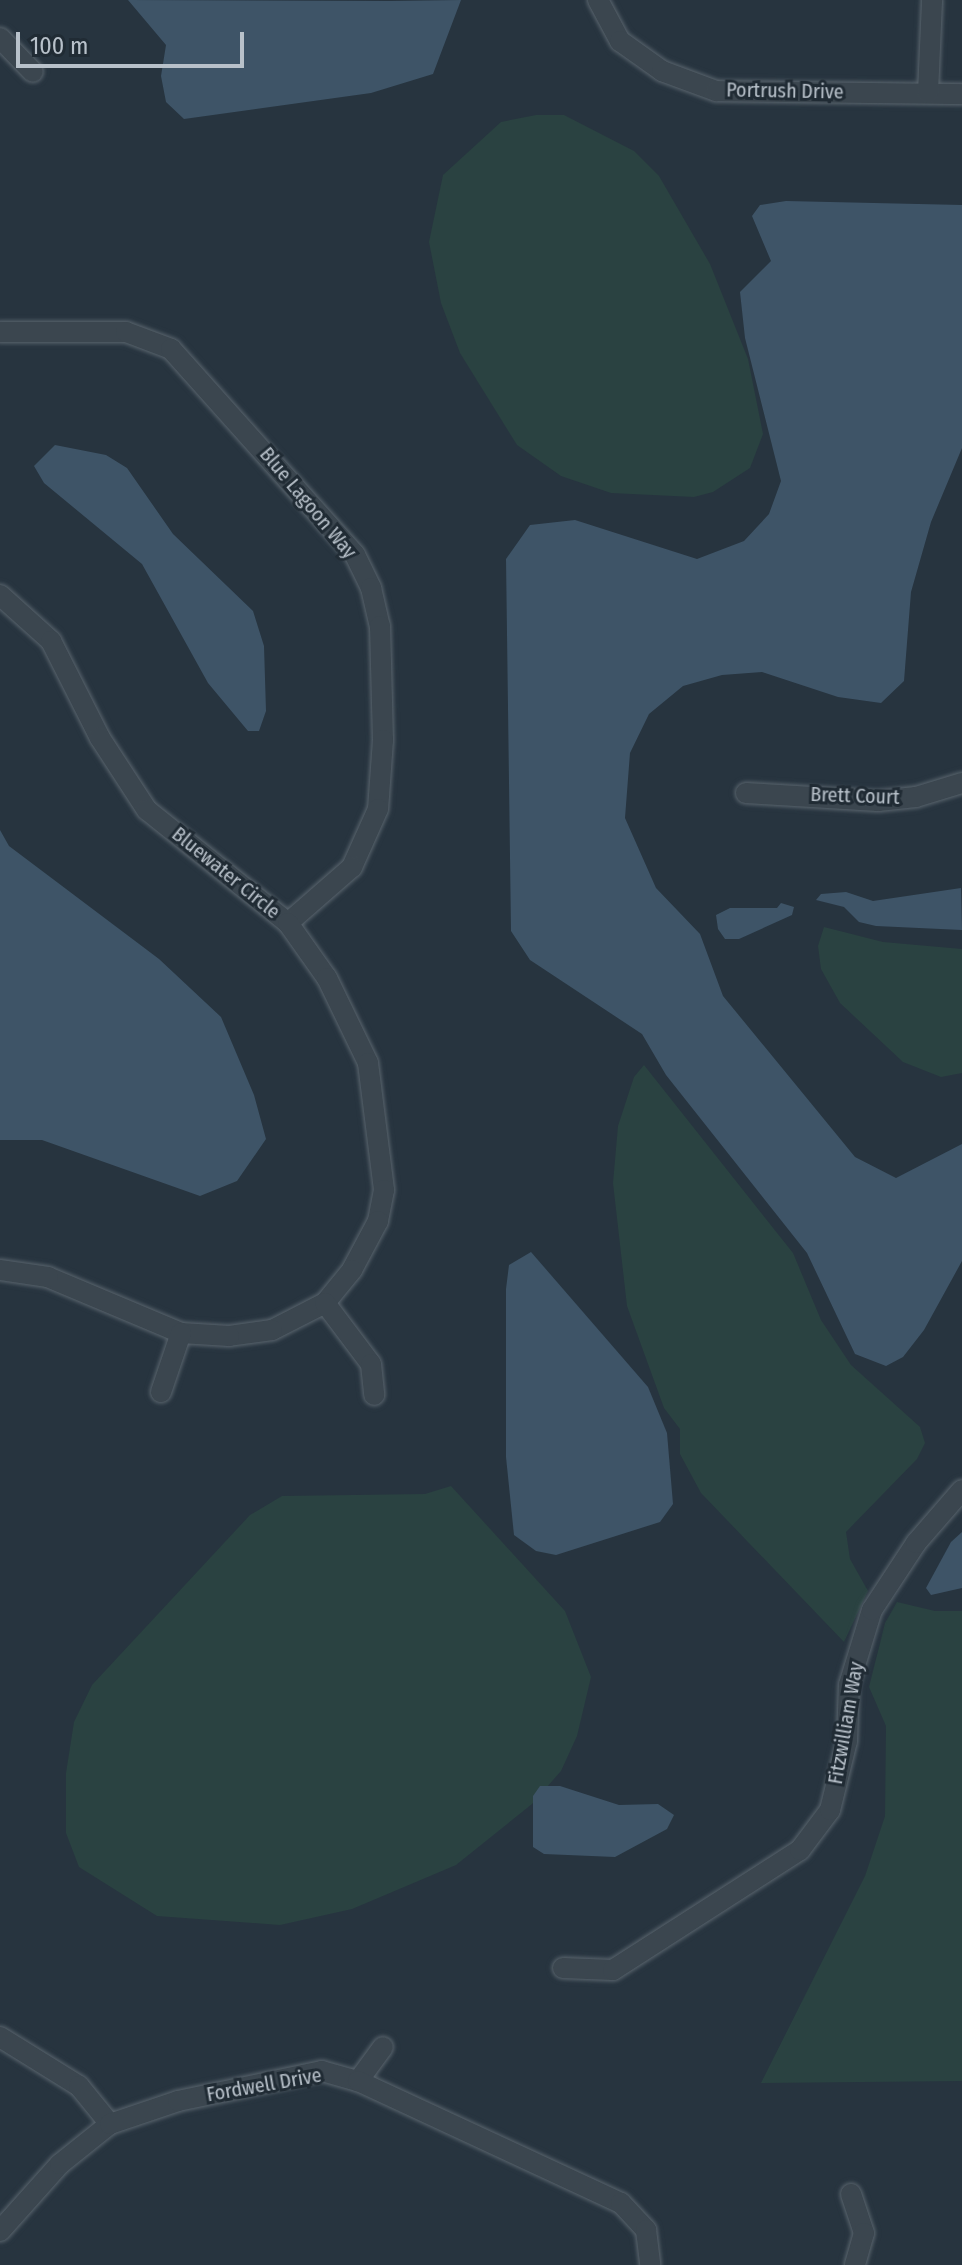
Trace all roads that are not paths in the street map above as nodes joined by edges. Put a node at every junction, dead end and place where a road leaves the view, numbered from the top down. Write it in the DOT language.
graph roads {
  1 [pos="598,0"];
  2 [pos="932,0"];
  3 [pos="0,38"];
  4 [pos="33,72"];
  5 [pos="928,93"];
  6 [pos="962,94"];
  7 [pos="0,332"];
  8 [pos="0,595"];
  9 [pos="962,783"];
  10 [pos="746,793"];
  11 [pos="288,923"];
  12 [pos="0,1270"];
  13 [pos="325,1303"];
  14 [pos="181,1333"];
  15 [pos="161,1392"];
  16 [pos="374,1395"];
  17 [pos="962,1490"];
  18 [pos="563,1968"];
  19 [pos="0,2037"];
  20 [pos="383,2047"];
  21 [pos="358,2081"];
  22 [pos="110,2124"];
  23 [pos="851,2194"];
  24 [pos="0,2231"];
  25 [pos="650,2265"];
  26 [pos="855,2265"];
  1 -- 5 [label="street, Portrush Drive"];
  2 -- 5 [label="street"];
  3 -- 4 [label="street"];
  5 -- 6 [label="street, Portrush Drive"];
  7 -- 11 [label="street, Blue Lagoon Way"];
  8 -- 11 [label="street, Bluewater Circle"];
  9 -- 10 [label="street, Brett Court"];
  11 -- 13 [label="street, Bluewater Circle"];
  12 -- 14 [label="street, Bluewater Circle"];
  13 -- 14 [label="street, Bluewater Circle"];
  13 -- 16 [label="street"];
  14 -- 15 [label="street"];
  17 -- 18 [label="street, Fitzwilliam Way"];
  19 -- 22 [label="street"];
  20 -- 21 [label="street"];
  21 -- 22 [label="street, Fordwell Drive"];
  21 -- 25 [label="street, Fordwell Drive"];
  22 -- 24 [label="street, Fordwell Drive"];
  23 -- 26 [label="street"];
}
